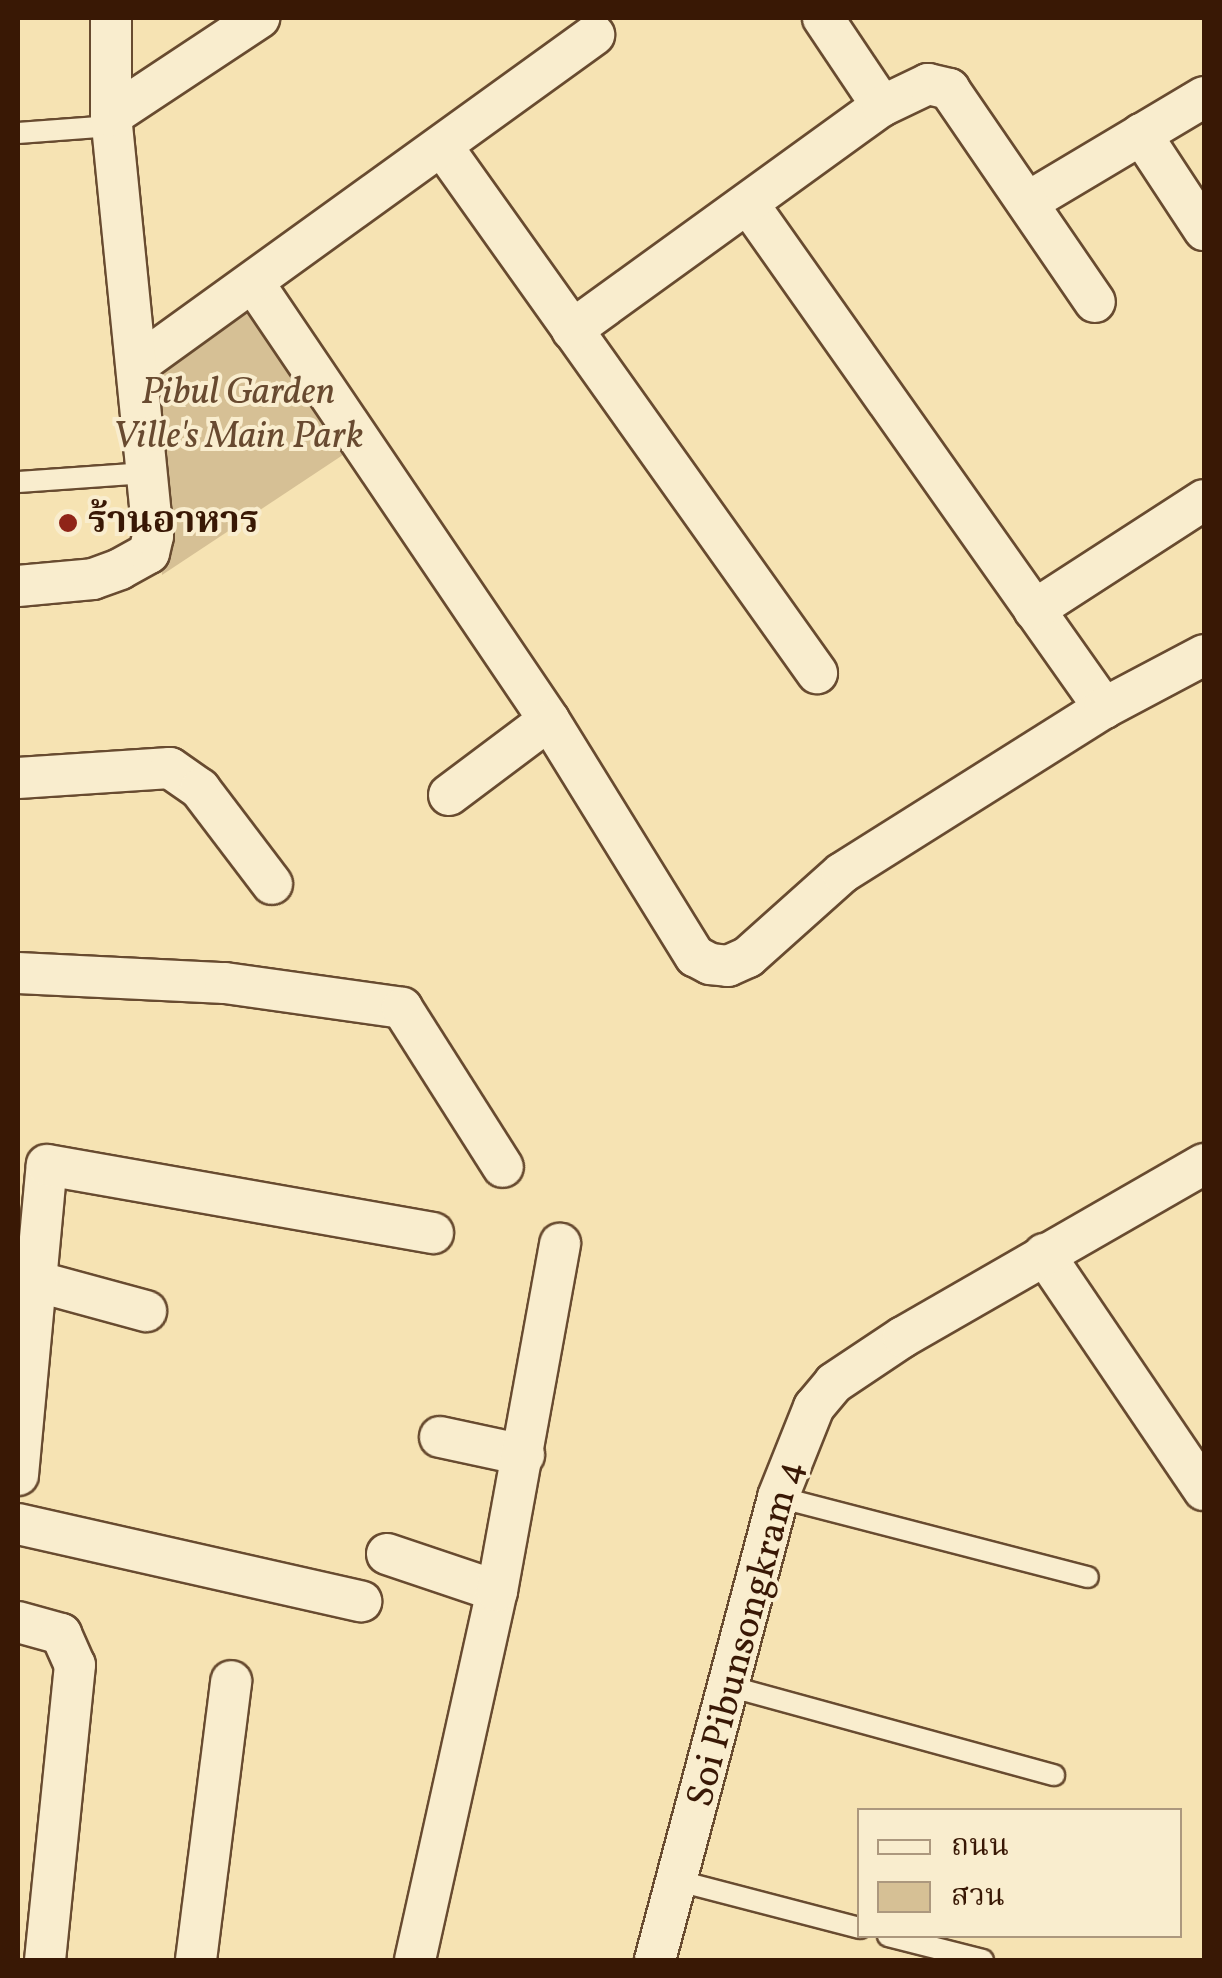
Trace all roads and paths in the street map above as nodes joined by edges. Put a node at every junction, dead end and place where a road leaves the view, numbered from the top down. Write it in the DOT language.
graph roads {
  1 [pos="112,18"];
  2 [pos="259,18"];
  3 [pos="823,18"];
  4 [pos="594,35"];
  5 [pos="1204,96"];
  6 [pos="882,106"];
  7 [pos="112,121"];
  8 [pos="18,133"];
  9 [pos="1141,134"];
  10 [pos="442,146"];
  11 [pos="1028,202"];
  12 [pos="749,204"];
  13 [pos="1204,230"];
  14 [pos="253,282"];
  15 [pos="1094,302"];
  16 [pos="572,330"];
  17 [pos="137,365"];
  18 [pos="147,473"];
  19 [pos="18,482"];
  20 [pos="1204,500"];
  21 [pos="18,586"];
  22 [pos="1034,610"];
  23 [pos="1204,655"];
  24 [pos="817,673"];
  25 [pos="1104,708"];
  26 [pos="549,720"];
  27 [pos="18,778"];
  28 [pos="450,795"];
  29 [pos="272,884"];
  30 [pos="18,973"];
  31 [pos="1204,1164"];
  32 [pos="503,1166"];
  33 [pos="432,1233"];
  34 [pos="560,1244"];
  35 [pos="1044,1254"];
  36 [pos="38,1282"];
  37 [pos="146,1311"];
  38 [pos="440,1437"];
  39 [pos="524,1454"];
  40 [pos="18,1475"];
  41 [pos="1204,1490"];
  42 [pos="778,1497"];
  43 [pos="18,1524"];
  44 [pos="387,1554"];
  45 [pos="1088,1577"];
  46 [pos="497,1591"];
  47 [pos="360,1602"];
  48 [pos="18,1622"];
  49 [pos="230,1681"];
  50 [pos="732,1687"];
  51 [pos="1054,1775"];
  52 [pos="678,1881"];
  53 [pos="857,1927"];
  54 [pos="896,1938"];
  55 [pos="44,1960"];
  56 [pos="196,1960"];
  57 [pos="415,1960"];
  58 [pos="654,1960"];
  59 [pos="983,1960"];
  1 -- 7 [label="street"];
  2 -- 7 [label="street"];
  3 -- 6 [label="street"];
  4 -- 10 [label="street"];
  5 -- 9 [label="street"];
  6 -- 11 [label="street"];
  6 -- 12 [label="street"];
  7 -- 8 [label="lane"];
  7 -- 17 [label="street"];
  9 -- 11 [label="street"];
  9 -- 13 [label="street"];
  10 -- 14 [label="street"];
  10 -- 16 [label="street"];
  11 -- 15 [label="street"];
  12 -- 16 [label="street"];
  12 -- 22 [label="street"];
  14 -- 17 [label="street"];
  14 -- 26 [label="street"];
  16 -- 24 [label="street"];
  17 -- 18 [label="street"];
  18 -- 19 [label="lane"];
  18 -- 21 [label="street"];
  20 -- 22 [label="street"];
  22 -- 25 [label="street"];
  23 -- 25 [label="street"];
  25 -- 26 [label="street"];
  26 -- 28 [label="street"];
  27 -- 29 [label="street"];
  30 -- 32 [label="street"];
  31 -- 35 [label="street, Soi Pibunsongkram 4"];
  33 -- 36 [label="street"];
  34 -- 39 [label="street"];
  35 -- 41 [label="street"];
  35 -- 42 [label="street, Soi Pibunsongkram 4"];
  36 -- 37 [label="street"];
  36 -- 40 [label="street"];
  38 -- 39 [label="street"];
  39 -- 46 [label="street"];
  42 -- 45 [label="lane"];
  42 -- 50 [label="street, Soi Pibunsongkram 4"];
  43 -- 47 [label="street"];
  44 -- 46 [label="street"];
  46 -- 57 [label="street"];
  48 -- 55 [label="street"];
  49 -- 56 [label="street"];
  50 -- 51 [label="lane"];
  50 -- 52 [label="street, Soi Pibunsongkram 4"];
  52 -- 53 [label="lane"];
  52 -- 58 [label="street, Soi Pibunsongkram 4"];
  54 -- 59 [label="lane"];
}
